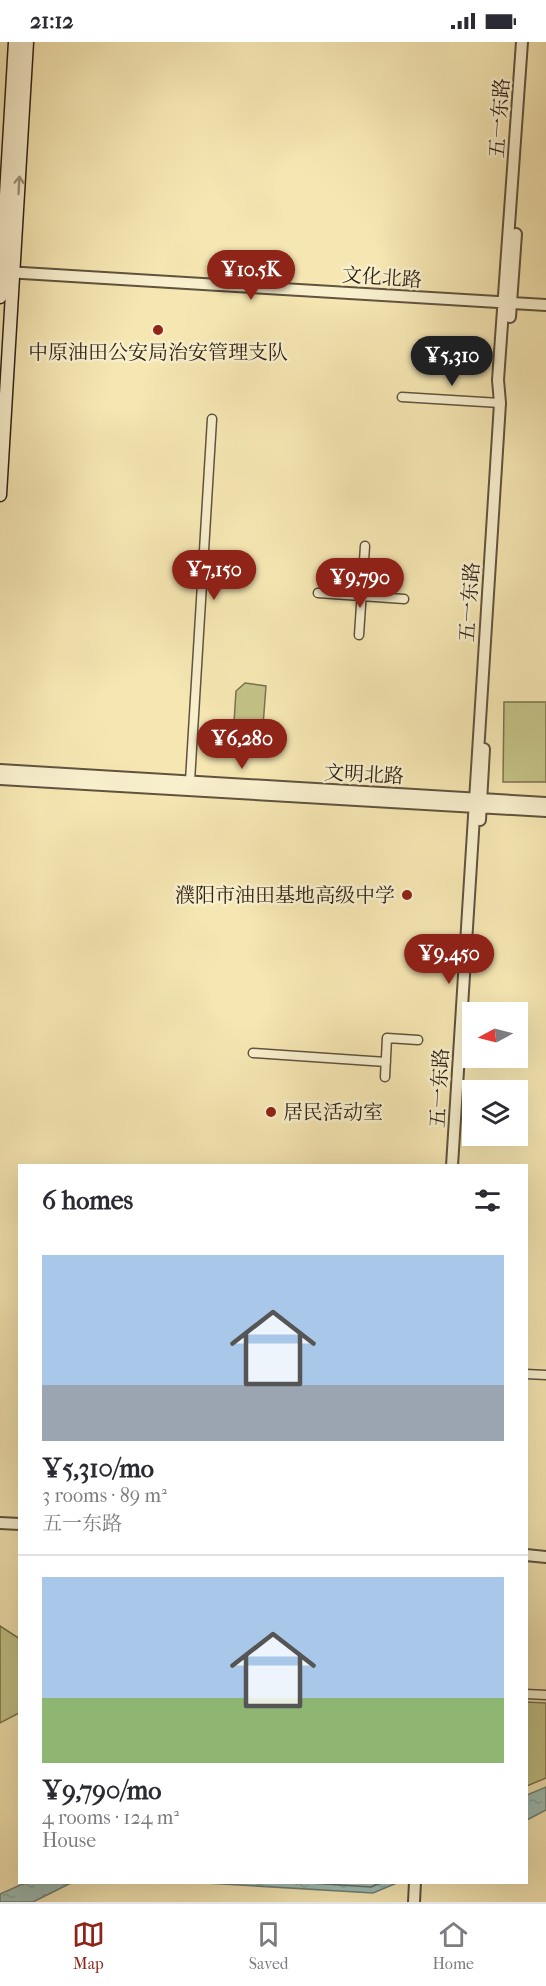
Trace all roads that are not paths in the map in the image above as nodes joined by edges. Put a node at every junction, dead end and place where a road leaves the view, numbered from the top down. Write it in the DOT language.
graph roads {
  1 [pos="15,42"];
  2 [pos="27,42"];
  3 [pos="522,42"];
  4 [pos="529,42"];
  5 [pos="5,268"];
  6 [pos="0,297"];
  7 [pos="546,298"];
  8 [pos="508,299"];
  9 [pos="546,305"];
  10 [pos="402,397"];
  11 [pos="500,403"];
  12 [pos="212,419"];
  13 [pos="0,495"];
  14 [pos="365,546"];
  15 [pos="318,593"];
  16 [pos="362,596"];
  17 [pos="404,599"];
  18 [pos="358,635"];
  19 [pos="0,770"];
  20 [pos="0,779"];
  21 [pos="190,782"];
  22 [pos="477,803"];
  23 [pos="546,803"];
  24 [pos="546,811"];
  25 [pos="418,1040"];
  26 [pos="253,1053"];
  27 [pos="386,1062"];
  28 [pos="385,1077"];
  29 [pos="452,1164"];
  30 [pos="458,1164"];
  31 [pos="528,1374"];
  32 [pos="546,1375"];
  33 [pos="0,1523"];
  34 [pos="18,1524"];
  35 [pos="528,1555"];
  36 [pos="546,1557"];
  37 [pos="528,1694"];
  38 [pos="546,1695"];
  39 [pos="409,1884"];
  40 [pos="415,1884"];
  41 [pos="407,1902"];
  42 [pos="414,1902"];
  1 -- 5 [label="main road"];
  5 -- 2 [label="main road, one-way"];
  3 -- 8 [label="street, 五一东路"];
  4 -- 8 [label="street, 五一东路"];
  5 -- 6 [label="main road"];
  5 -- 8 [label="street, 文化北路"];
  5 -- 13 [label="main road"];
  7 -- 8 [label="street, 文化北路"];
  8 -- 9 [label="street, 文化北路"];
  8 -- 11 [label="street, 五一东路"];
  8 -- 22 [label="street, 五一东路"];
  10 -- 11 [label="street"];
  11 -- 22 [label="street, 五一东路"];
  12 -- 21 [label="street"];
  14 -- 16 [label="street"];
  15 -- 16 [label="street"];
  16 -- 17 [label="street"];
  16 -- 18 [label="street"];
  19 -- 21 [label="street, 文明北路"];
  20 -- 22 [label="street, 文明北路"];
  21 -- 22 [label="street, 文明北路"];
  22 -- 23 [label="street, 文明北路"];
  22 -- 24 [label="street, 文明北路"];
  22 -- 29 [label="street, 五一东路"];
  22 -- 30 [label="street, 五一东路"];
  25 -- 27 [label="street"];
  26 -- 27 [label="street"];
  27 -- 28 [label="street"];
  31 -- 32 [label="street"];
  33 -- 34 [label="street"];
  35 -- 36 [label="street"];
  37 -- 38 [label="street"];
  39 -- 41 [label="street"];
  40 -- 42 [label="street"];
}
